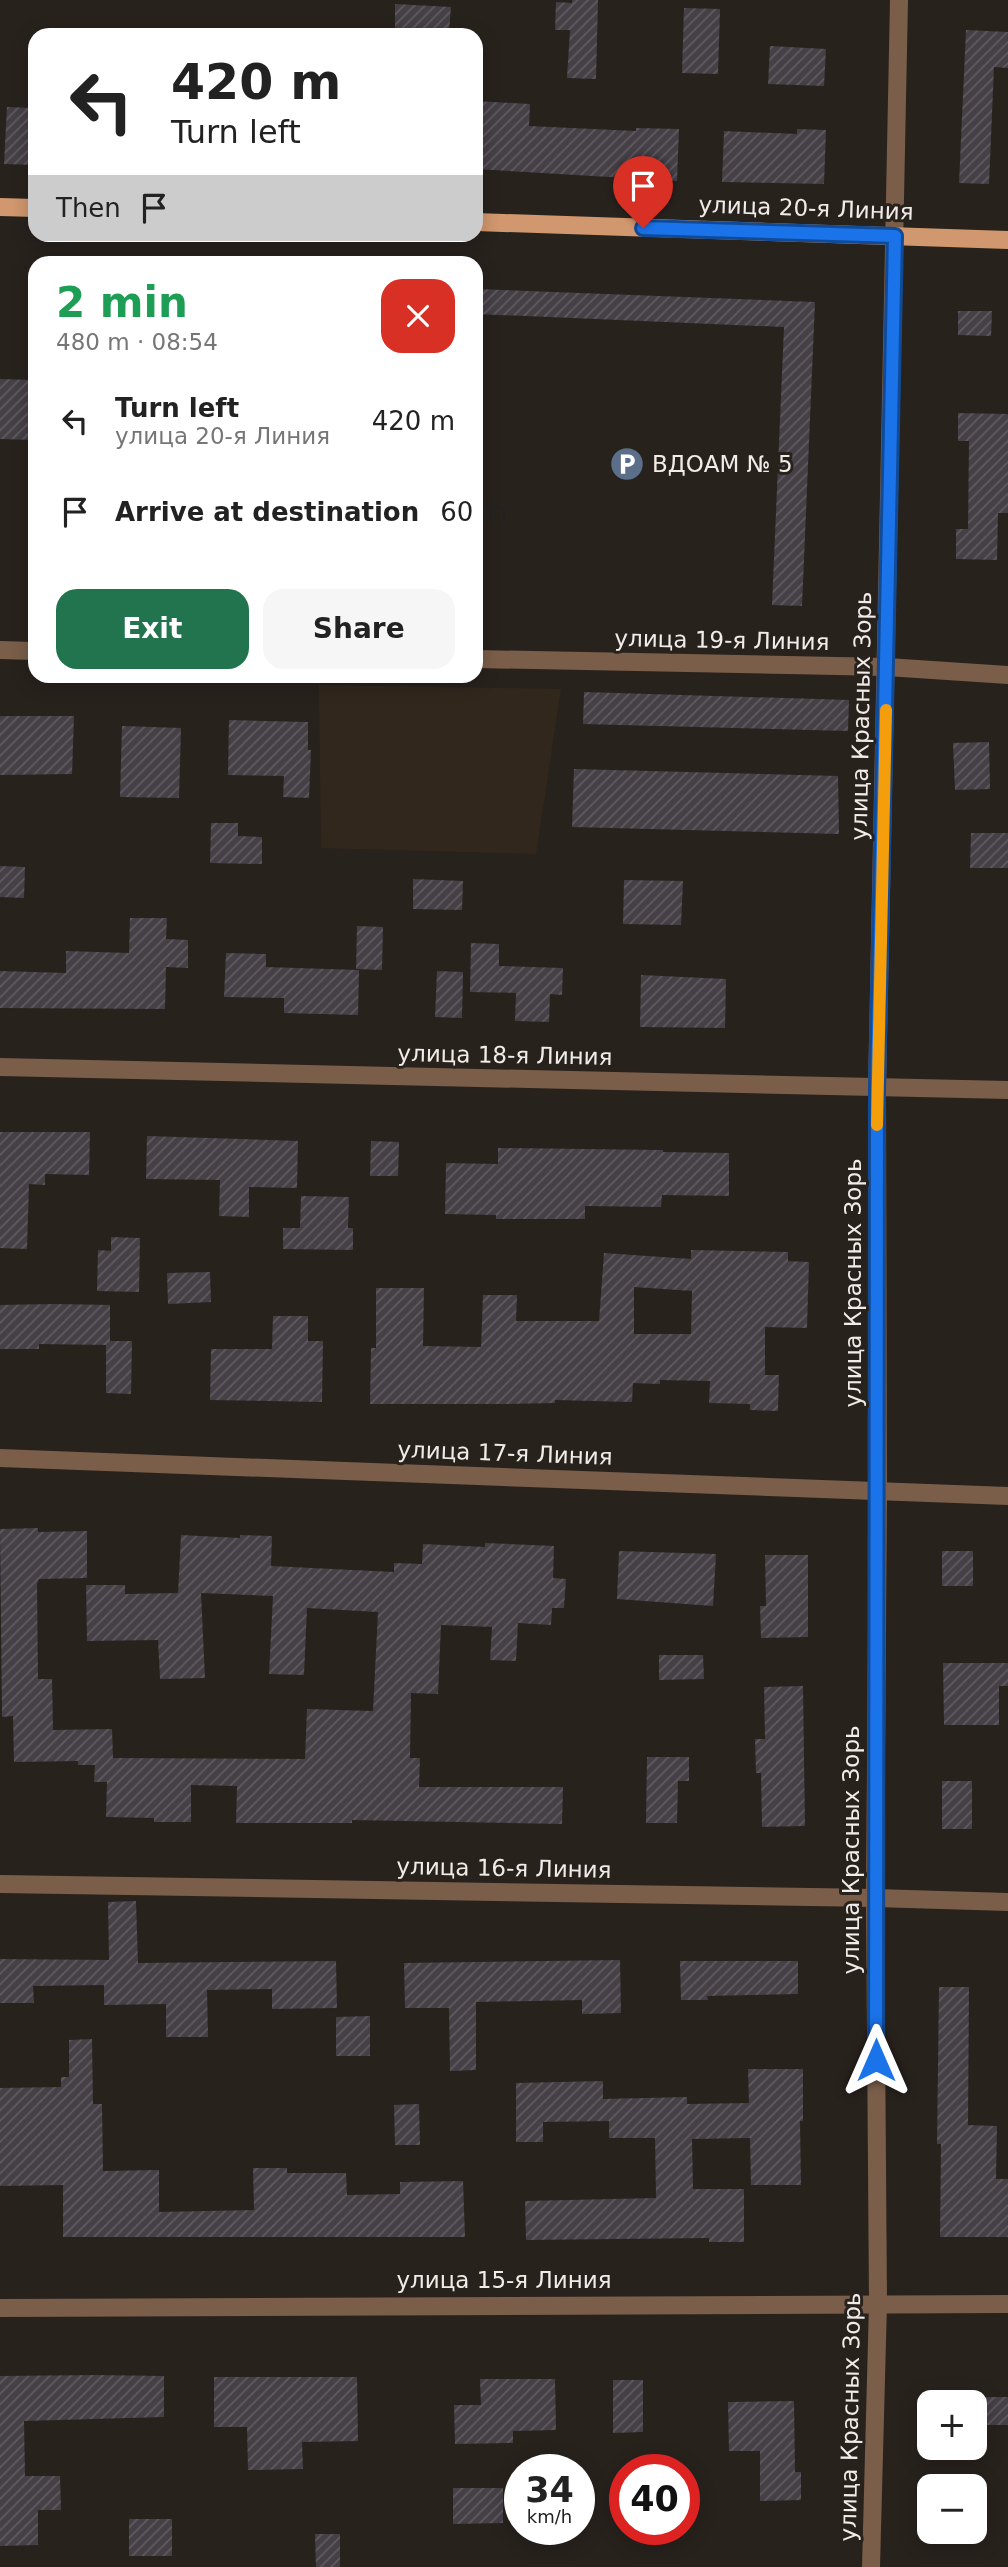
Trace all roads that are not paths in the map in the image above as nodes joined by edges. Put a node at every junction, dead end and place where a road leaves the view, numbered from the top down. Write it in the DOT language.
graph roads {
  1 [pos="899,0"];
  2 [pos="0,207"];
  3 [pos="28,208"];
  4 [pos="483,222"];
  5 [pos="895,236"];
  6 [pos="1008,240"];
  7 [pos="0,650"];
  8 [pos="28,651"];
  9 [pos="483,659"];
  10 [pos="887,667"];
  11 [pos="1008,675"];
  12 [pos="0,1067"];
  13 [pos="877,1089"];
  14 [pos="1008,1090"];
  15 [pos="0,1458"];
  16 [pos="878,1492"];
  17 [pos="1008,1496"];
  18 [pos="0,1884"];
  19 [pos="875,1898"];
  20 [pos="1008,1902"];
  21 [pos="878,2303"];
  22 [pos="1008,2304"];
  23 [pos="0,2308"];
  24 [pos="871,2567"];
  1 -- 5 [label="street, улица Красных Зорь"];
  2 -- 3 [label="main road"];
  4 -- 5 [label="main road, улица 20-я Линия"];
  5 -- 6 [label="main road, улица 20-я Линия"];
  5 -- 10 [label="street, улица Красных Зорь"];
  7 -- 8 [label="street"];
  9 -- 10 [label="street, улица 19-я Линия"];
  10 -- 11 [label="street, улица 19-я Линия"];
  10 -- 13 [label="street, улица Красных Зорь"];
  12 -- 13 [label="street, улица 18-я Линия"];
  13 -- 14 [label="street, улица 18-я Линия"];
  13 -- 16 [label="street, улица Красных Зорь"];
  15 -- 16 [label="street, улица 17-я Линия"];
  16 -- 17 [label="street, улица 17-я Линия"];
  16 -- 19 [label="street, улица Красных Зорь"];
  18 -- 19 [label="street, улица 16-я Линия"];
  19 -- 20 [label="street, улица 16-я Линия"];
  19 -- 21 [label="street, улица Красных Зорь"];
  21 -- 22 [label="street, улица 15-я Линия"];
  21 -- 23 [label="street, улица 15-я Линия"];
  21 -- 24 [label="street, улица Красных Зорь"];
}
